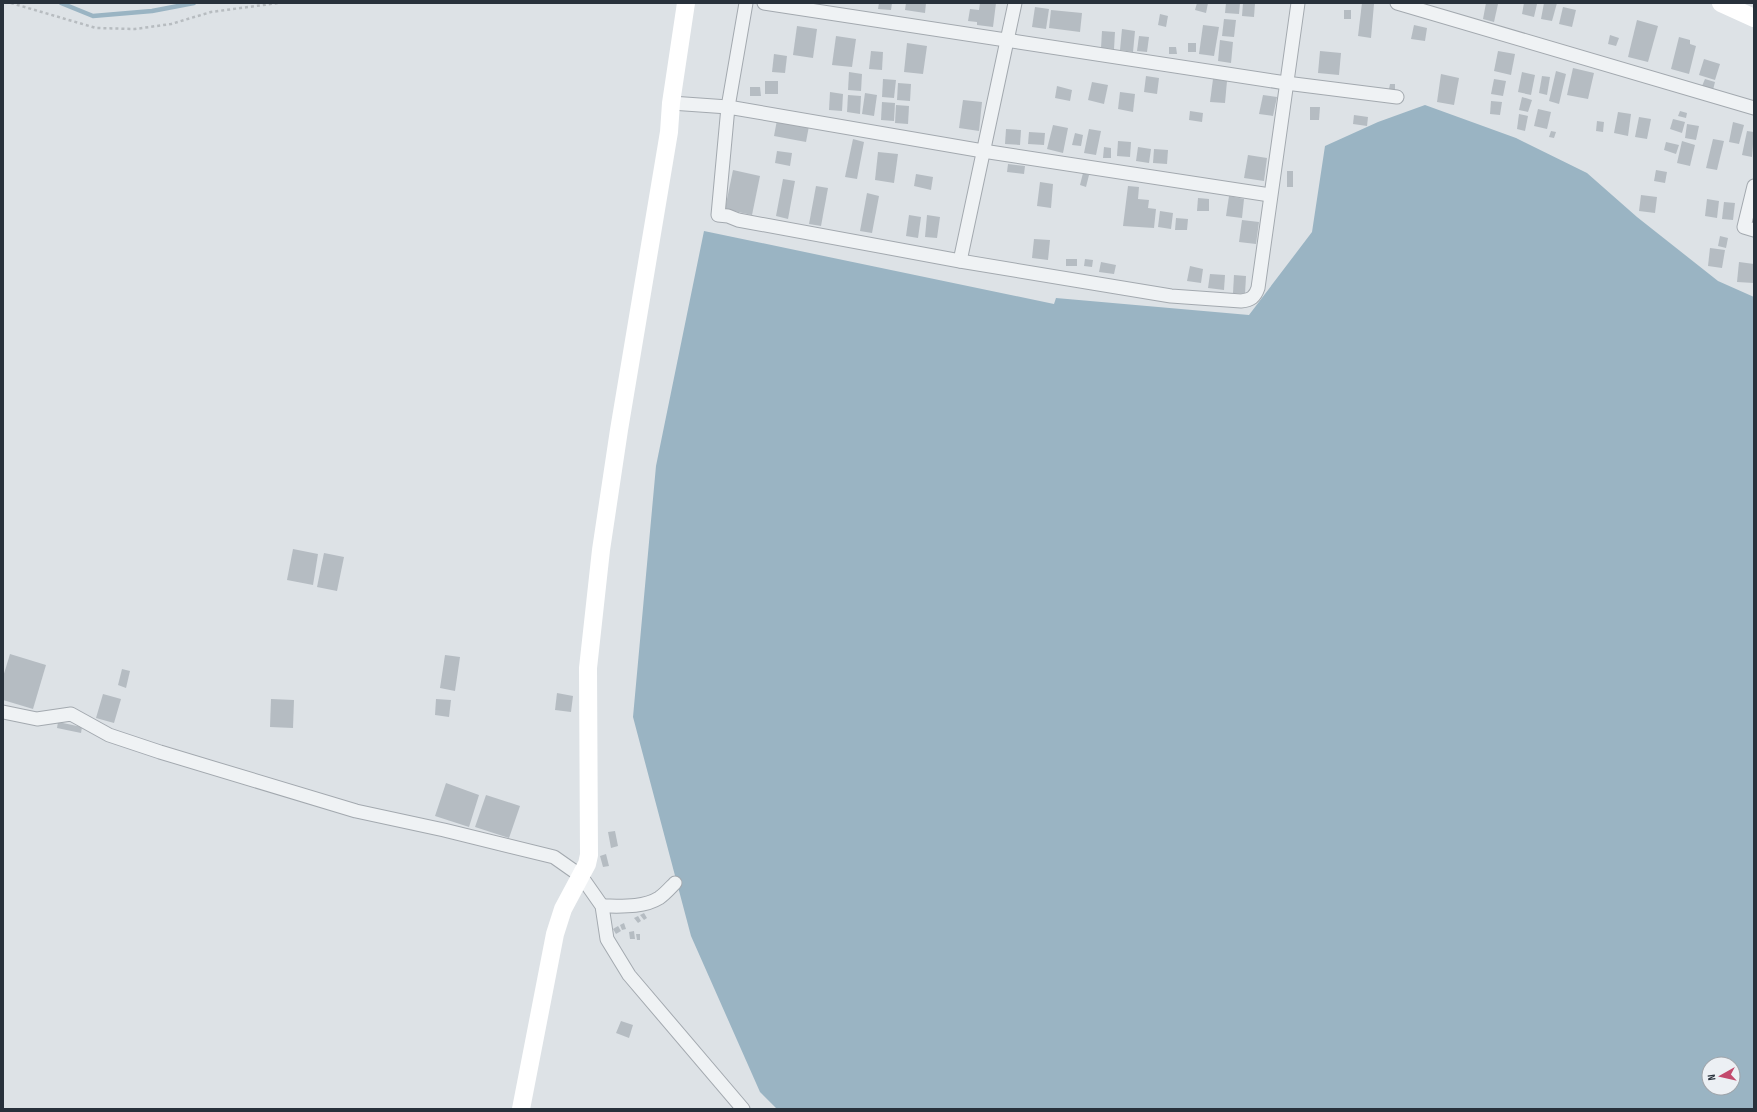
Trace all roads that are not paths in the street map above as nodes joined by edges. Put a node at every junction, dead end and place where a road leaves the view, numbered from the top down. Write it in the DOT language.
graph roads {
  1 [pos="686,3"];
  2 [pos="746,3"];
  3 [pos="764,3"];
  4 [pos="1015,3"];
  5 [pos="1298,3"];
  6 [pos="1397,3"];
  7 [pos="1721,3"];
  8 [pos="1754,18"];
  9 [pos="1008,39"];
  10 [pos="1286,83"];
  11 [pos="1397,97"];
  12 [pos="670,103"];
  13 [pos="728,107"];
  14 [pos="1754,108"];
  15 [pos="983,151"];
  16 [pos="1754,186"];
  17 [pos="1270,195"];
  18 [pos="1754,230"];
  19 [pos="960,261"];
  20 [pos="3,712"];
  21 [pos="581,876"];
  22 [pos="675,883"];
  23 [pos="602,906"];
  24 [pos="521,1109"];
  25 [pos="744,1109"];
  1 -- 12 [label="street"];
  2 -- 13 [label="street"];
  3 -- 9 [label="street"];
  4 -- 9 [label="street"];
  5 -- 10 [label="street"];
  6 -- 14 [label="street"];
  7 -- 8 [label="street"];
  9 -- 10 [label="street"];
  9 -- 15 [label="street"];
  10 -- 11 [label="street"];
  10 -- 17 [label="street"];
  12 -- 13 [label="street"];
  12 -- 21 [label="street"];
  13 -- 15 [label="street"];
  13 -- 19 [label="street"];
  15 -- 17 [label="street"];
  15 -- 19 [label="street"];
  16 -- 18 [label="street"];
  17 -- 19 [label="street"];
  20 -- 21 [label="street"];
  21 -- 23 [label="street"];
  21 -- 24 [label="street"];
  22 -- 23 [label="street"];
  23 -- 25 [label="street"];
}
